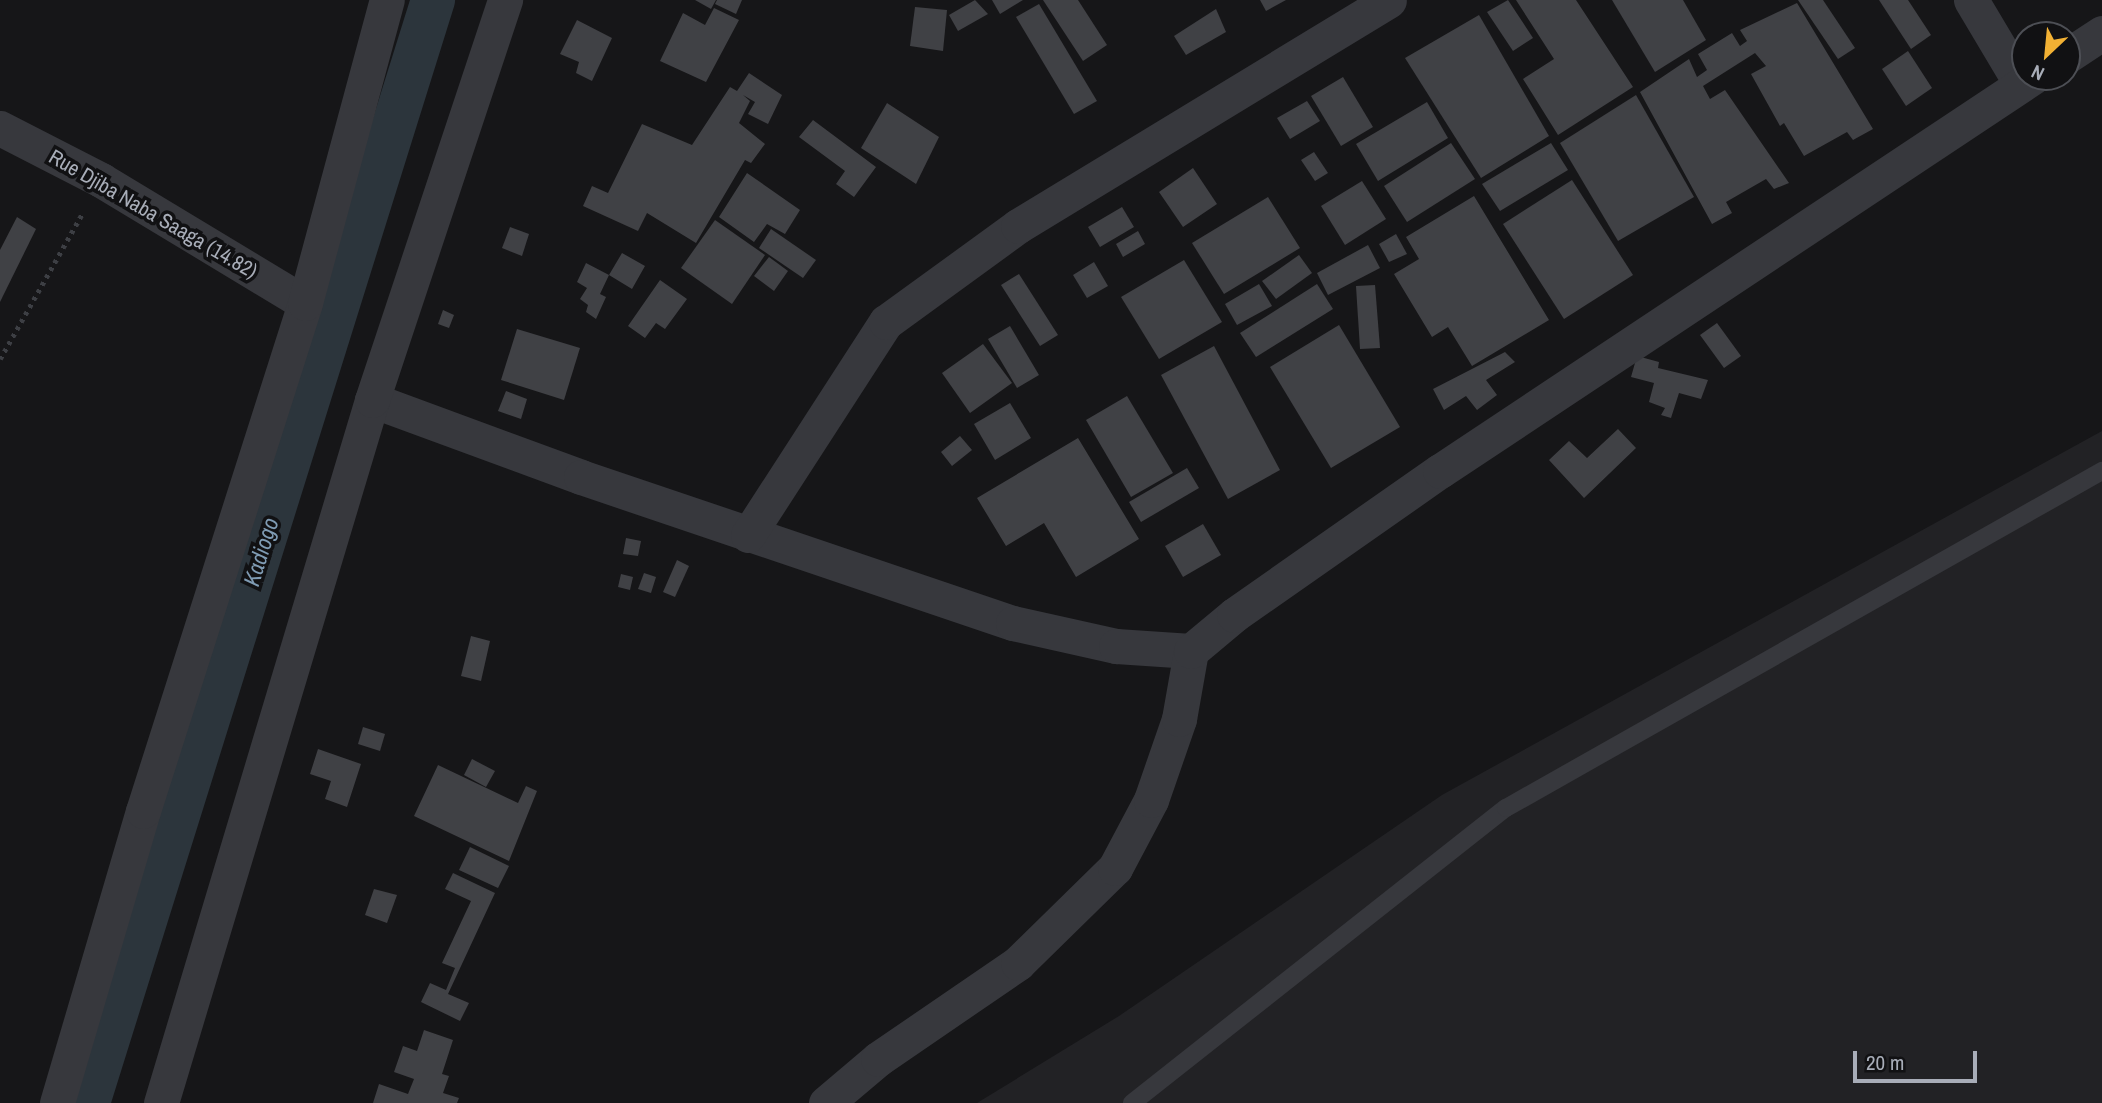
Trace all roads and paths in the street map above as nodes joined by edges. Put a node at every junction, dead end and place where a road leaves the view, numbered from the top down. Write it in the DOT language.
graph roads {
  1 [pos="387,0"];
  2 [pos="505,0"];
  3 [pos="1389,0"];
  4 [pos="1971,0"];
  5 [pos="2102,33"];
  6 [pos="2081,47"];
  7 [pos="2011,58"];
  8 [pos="2012,91"];
  9 [pos="0,128"];
  10 [pos="101,180"];
  11 [pos="305,303"];
  12 [pos="0,359"];
  13 [pos="372,400"];
  14 [pos="2102,471"];
  15 [pos="748,535"];
  16 [pos="1191,651"];
  17 [pos="57,1103"];
  18 [pos="161,1103"];
  19 [pos="826,1103"];
  20 [pos="1132,1103"];
  1 -- 11 [label="street"];
  2 -- 13 [label="street"];
  3 -- 15 [label="street"];
  4 -- 7 [label="street"];
  5 -- 6 [label="street"];
  8 -- 16 [label="street"];
  9 -- 10 [label="street, Rue Djiba Naba Saaga (14.82)"];
  10 -- 11 [label="street, Rue Djiba Naba Saaga (14.82)"];
  10 -- 12 [label="path"];
  11 -- 17 [label="street"];
  13 -- 15 [label="street"];
  13 -- 18 [label="street"];
  14 -- 20 [label="lane"];
  15 -- 16 [label="street"];
  16 -- 19 [label="street"];
}
